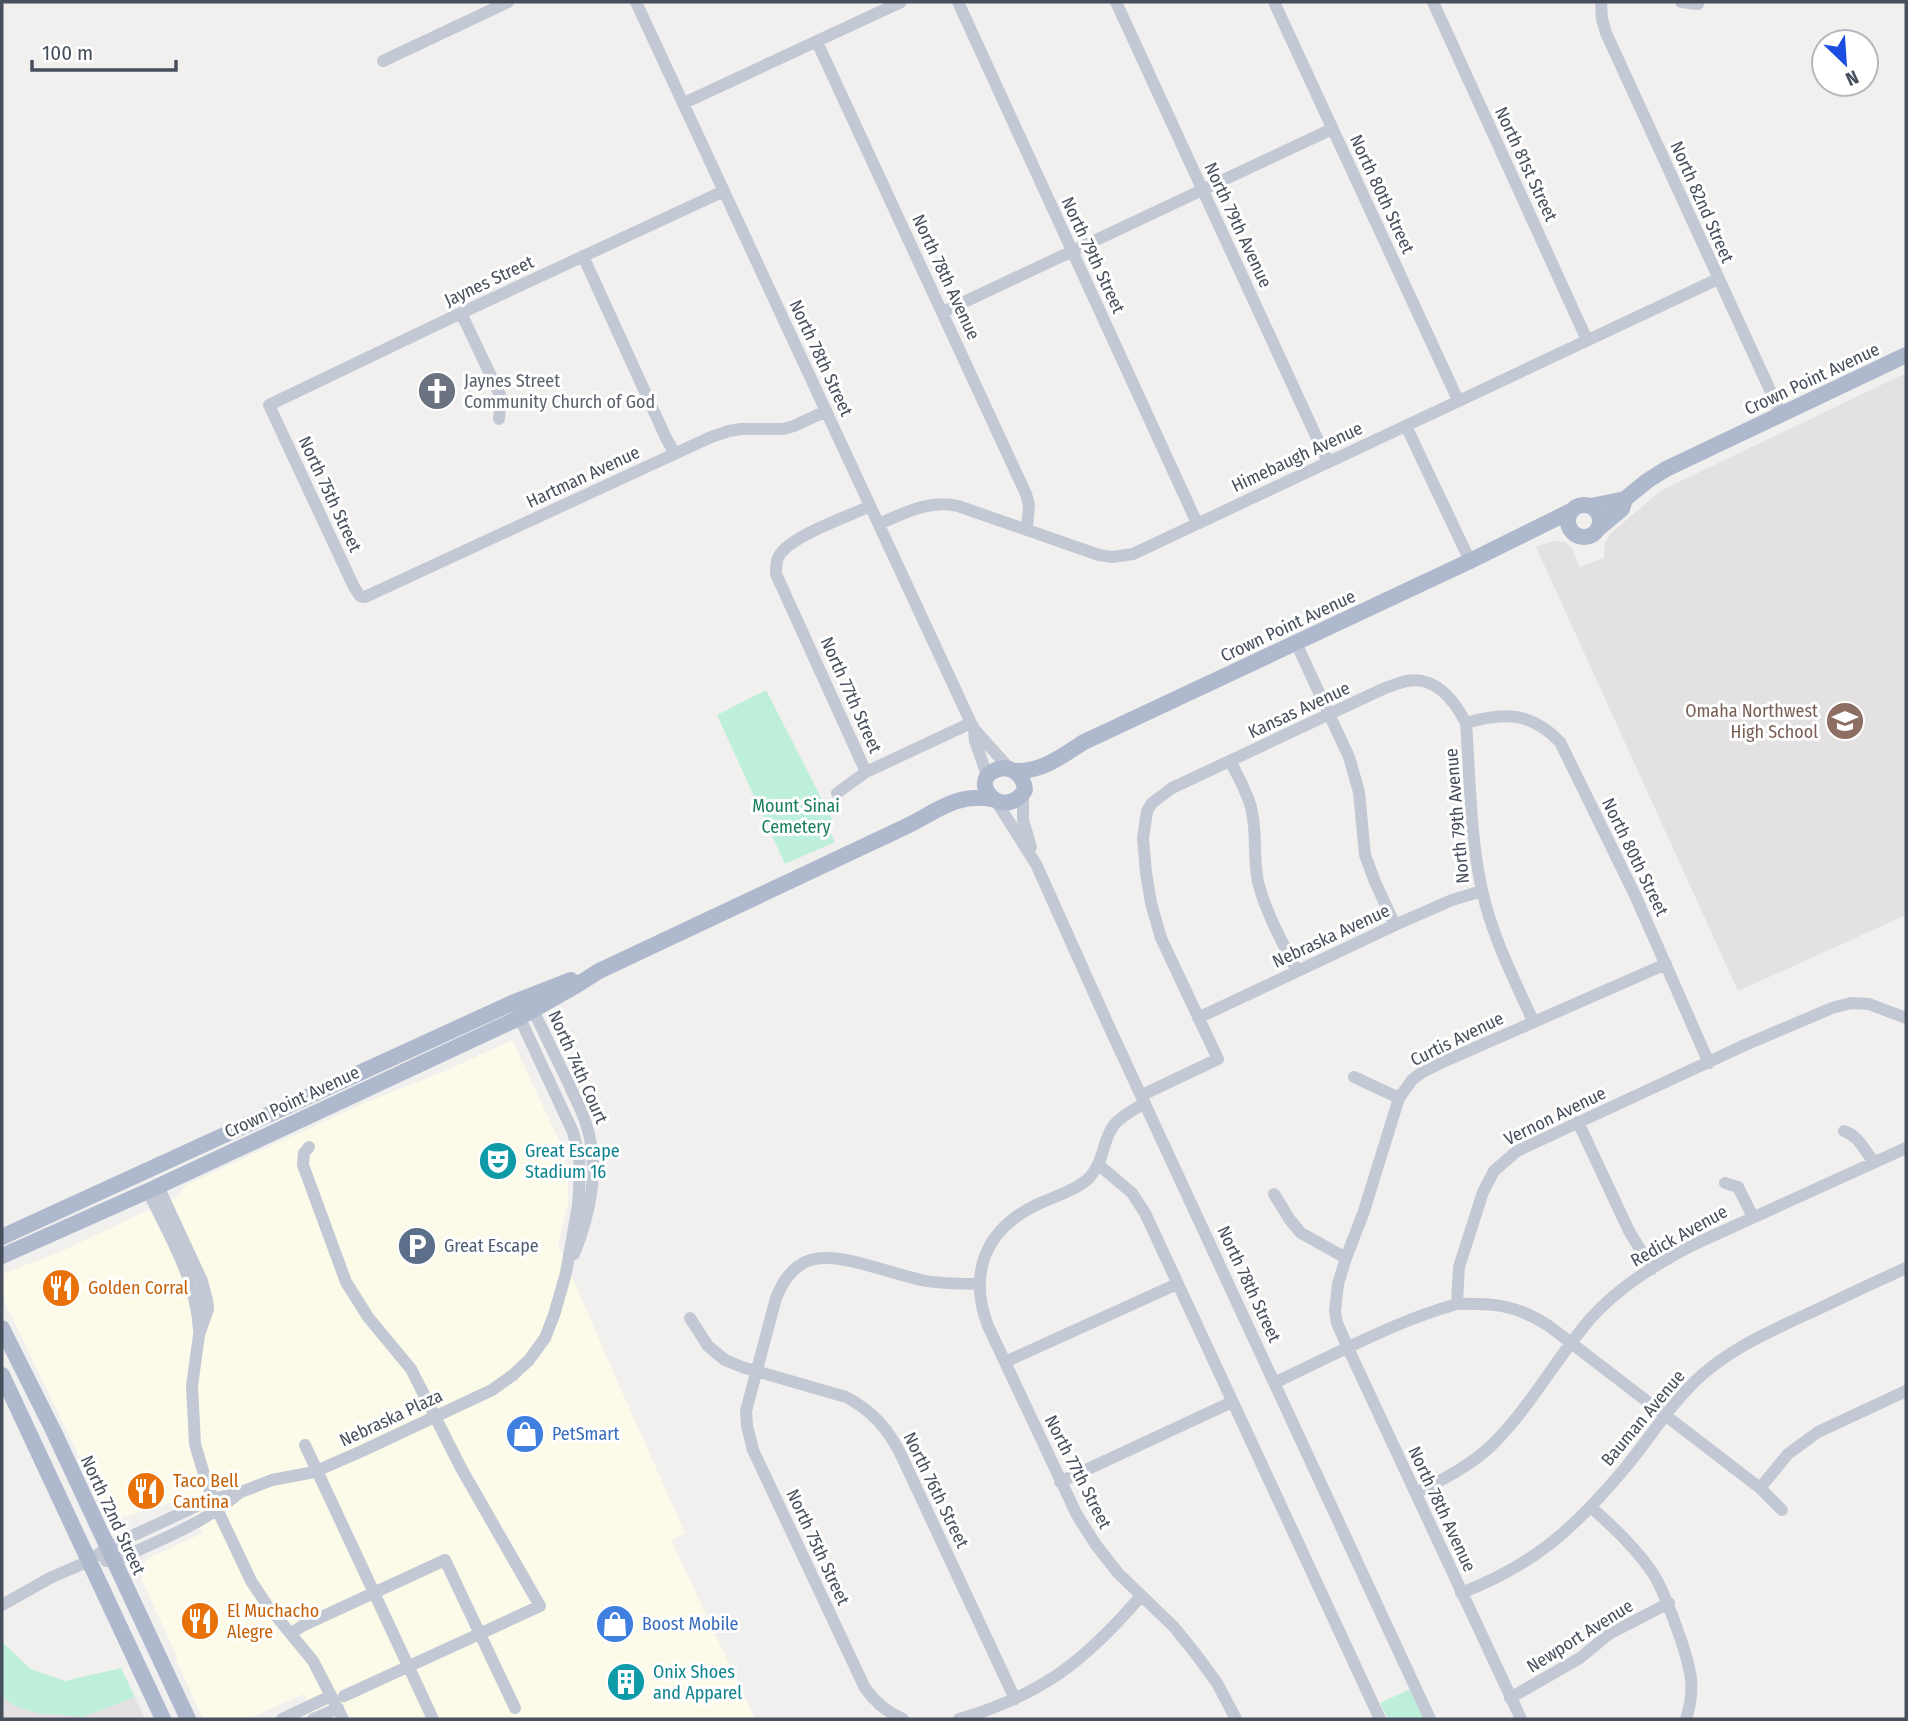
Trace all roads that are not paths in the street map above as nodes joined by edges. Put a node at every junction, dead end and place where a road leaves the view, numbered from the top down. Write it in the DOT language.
graph roads {
  1 [pos="508,2"];
  2 [pos="636,2"];
  3 [pos="901,2"];
  4 [pos="958,2"];
  5 [pos="1116,2"];
  6 [pos="1274,2"];
  7 [pos="1433,2"];
  8 [pos="1601,2"];
  9 [pos="1681,2"];
  10 [pos="1698,3"];
  11 [pos="817,42"];
  12 [pos="383,61"];
  13 [pos="684,103"];
  14 [pos="1332,129"];
  15 [pos="1202,189"];
  16 [pos="724,191"];
  17 [pos="1072,250"];
  18 [pos="583,256"];
  19 [pos="1718,279"];
  20 [pos="943,312"];
  21 [pos="461,313"];
  22 [pos="1587,340"];
  23 [pos="1906,355"];
  24 [pos="1458,400"];
  25 [pos="269,405"];
  26 [pos="826,411"];
  27 [pos="1781,414"];
  28 [pos="499,419"];
  29 [pos="1406,426"];
  30 [pos="675,453"];
  31 [pos="1328,462"];
  32 [pos="1625,499"];
  33 [pos="870,506"];
  34 [pos="1591,506"];
  35 [pos="1571,511"];
  36 [pos="1197,523"];
  37 [pos="879,524"];
  38 [pos="1599,528"];
  39 [pos="1027,529"];
  40 [pos="1537,529"];
  41 [pos="1572,530"];
  42 [pos="1470,561"];
  43 [pos="360,596"];
  44 [pos="1296,643"];
  45 [pos="1329,715"];
  46 [pos="1466,723"];
  47 [pos="973,726"];
  48 [pos="1057,761"];
  49 [pos="1231,762"];
  50 [pos="1012,770"];
  51 [pos="866,772"];
  52 [pos="986,776"];
  53 [pos="1024,792"];
  54 [pos="837,793"];
  55 [pos="954,800"];
  56 [pos="994,800"];
  57 [pos="1036,864"];
  58 [pos="1482,891"];
  59 [pos="1395,925"];
  60 [pos="1666,964"];
  61 [pos="1297,971"];
  62 [pos="523,1007"];
  63 [pos="1198,1018"];
  64 [pos="1906,1018"];
  65 [pos="1533,1021"];
  66 [pos="1709,1063"];
  67 [pos="1354,1077"];
  68 [pos="1399,1098"];
  69 [pos="1144,1099"];
  70 [pos="1578,1122"];
  71 [pos="1844,1131"];
  72 [pos="309,1147"];
  73 [pos="1906,1148"];
  74 [pos="1874,1162"];
  75 [pos="1099,1165"];
  76 [pos="1725,1183"];
  77 [pos="153,1189"];
  78 [pos="1274,1194"];
  79 [pos="1753,1217"];
  80 [pos="2,1237"];
  81 [pos="2,1256"];
  82 [pos="1346,1258"];
  83 [pos="1906,1268"];
  84 [pos="1652,1269"];
  85 [pos="980,1284"];
  86 [pos="1177,1284"];
  87 [pos="1457,1304"];
  88 [pos="1335,1311"];
  89 [pos="690,1318"];
  90 [pos="2,1328"];
  91 [pos="1572,1344"];
  92 [pos="540,1346"];
  93 [pos="1348,1348"];
  94 [pos="2,1350"];
  95 [pos="1005,1362"];
  96 [pos="756,1371"];
  97 [pos="2,1375"];
  98 [pos="1276,1382"];
  99 [pos="1906,1391"];
  100 [pos="1233,1402"];
  101 [pos="435,1416"];
  102 [pos="1665,1416"];
  103 [pos="52,1430"];
  104 [pos="305,1445"];
  105 [pos="317,1471"];
  106 [pos="1060,1482"];
  107 [pos="1760,1488"];
  108 [pos="1416,1493"];
  109 [pos="215,1505"];
  110 [pos="1591,1507"];
  111 [pos="1782,1510"];
  112 [pos="103,1555"];
  113 [pos="374,1593"];
  114 [pos="1461,1593"];
  115 [pos="1141,1596"];
  116 [pos="1669,1603"];
  117 [pos="2,1605"];
  118 [pos="291,1634"];
  119 [pos="480,1634"];
  120 [pos="409,1666"];
  121 [pos="338,1696"];
  122 [pos="178,1698"];
  123 [pos="1510,1698"];
  124 [pos="1015,1699"];
  125 [pos="515,1708"];
  126 [pos="340,1714"];
  127 [pos="1688,1714"];
  128 [pos="163,1719"];
  129 [pos="188,1719"];
  130 [pos="282,1719"];
  131 [pos="313,1719"];
  132 [pos="433,1719"];
  133 [pos="902,1719"];
  134 [pos="959,1719"];
  135 [pos="1236,1719"];
  136 [pos="1380,1719"];
  137 [pos="1430,1719"];
  138 [pos="1521,1719"];
  1 -- 12 [label="street"];
  2 -- 13 [label="street, North 78th Street"];
  3 -- 11 [label="street"];
  4 -- 17 [label="street, North 79th Street"];
  5 -- 15 [label="street, North 79th Avenue"];
  6 -- 14 [label="street, North 80th Street"];
  7 -- 22 [label="street, North 81st Street"];
  8 -- 19 [label="street, North 82nd Street"];
  9 -- 10 [label="street"];
  11 -- 13 [label="street"];
  11 -- 20 [label="street, North 78th Avenue"];
  13 -- 16 [label="street, North 78th Street"];
  14 -- 15 [label="street"];
  14 -- 24 [label="street, North 80th Street"];
  15 -- 17 [label="street"];
  15 -- 31 [label="street, North 79th Avenue"];
  16 -- 18 [label="street, Jaynes Street"];
  16 -- 26 [label="street, North 78th Street"];
  17 -- 20 [label="street"];
  17 -- 36 [label="street, North 79th Street"];
  18 -- 21 [label="street, Jaynes Street"];
  18 -- 30 [label="street"];
  19 -- 22 [label="street, Himebaugh Avenue"];
  19 -- 27 [label="street, North 82nd Street"];
  20 -- 39 [label="street, North 78th Avenue"];
  21 -- 25 [label="street, Jaynes Street"];
  21 -- 28 [label="street"];
  22 -- 24 [label="street, Himebaugh Avenue"];
  23 -- 27 [label="main road, Crown Point Avenue"];
  24 -- 29 [label="street, Himebaugh Avenue"];
  25 -- 43 [label="street, North 75th Street"];
  26 -- 30 [label="street, Hartman Avenue"];
  26 -- 33 [label="street, North 78th Street"];
  27 -- 32 [label="main road, Crown Point Avenue"];
  29 -- 31 [label="street, Himebaugh Avenue"];
  29 -- 42 [label="street"];
  30 -- 43 [label="street, Hartman Avenue"];
  31 -- 36 [label="street, Himebaugh Avenue"];
  32 -- 34 [label="main road, Crown Point Avenue"];
  32 -- 38 [label="main road, Crown Point Avenue"];
  33 -- 37 [label="street, North 78th Street"];
  33 -- 51 [label="street, North 77th Street"];
  34 -- 35 [label="main road"];
  34 -- 38 [label="main road"];
  35 -- 40 [label="main road, Crown Point Avenue"];
  35 -- 41 [label="main road"];
  36 -- 39 [label="street, Himebaugh Avenue"];
  37 -- 39 [label="street, Himebaugh Avenue"];
  37 -- 47 [label="street, North 78th Street"];
  38 -- 41 [label="main road"];
  40 -- 41 [label="main road, Crown Point Avenue"];
  40 -- 42 [label="main road, Crown Point Avenue"];
  42 -- 44 [label="main road, Crown Point Avenue"];
  44 -- 45 [label="street"];
  44 -- 48 [label="main road, Crown Point Avenue"];
  45 -- 46 [label="street, Kansas Avenue"];
  45 -- 49 [label="street, Kansas Avenue"];
  45 -- 59 [label="street"];
  46 -- 58 [label="street, North 79th Avenue"];
  46 -- 60 [label="street, North 80th Street"];
  47 -- 50 [label="street"];
  47 -- 51 [label="street"];
  47 -- 52 [label="street"];
  48 -- 50 [label="main road, Crown Point Avenue"];
  48 -- 53 [label="main road, Crown Point Avenue"];
  49 -- 61 [label="street"];
  49 -- 63 [label="street, Kansas Avenue"];
  50 -- 52 [label="main road"];
  50 -- 53 [label="main road"];
  51 -- 54 [label="street"];
  52 -- 55 [label="main road, Crown Point Avenue"];
  52 -- 56 [label="main road"];
  53 -- 56 [label="main road"];
  53 -- 57 [label="street"];
  55 -- 56 [label="main road, Crown Point Avenue"];
  55 -- 62 [label="main road, Crown Point Avenue"];
  56 -- 57 [label="street"];
  57 -- 69 [label="street, North 78th Street"];
  58 -- 59 [label="street, Nebraska Avenue"];
  58 -- 65 [label="street, North 79th Avenue"];
  59 -- 61 [label="street, Nebraska Avenue"];
  60 -- 65 [label="street, Curtis Avenue"];
  60 -- 66 [label="street, North 80th Street"];
  61 -- 63 [label="street, Nebraska Avenue"];
  62 -- 77 [label="main road, Crown Point Avenue"];
  62 -- 80 [label="main road, Crown Point Avenue"];
  62 -- 92 [label="street, North 74th Court"];
  63 -- 69 [label="street"];
  64 -- 66 [label="street, Vernon Avenue"];
  65 -- 68 [label="street, Curtis Avenue"];
  66 -- 70 [label="street, Vernon Avenue"];
  67 -- 68 [label="street"];
  68 -- 82 [label="street, Curtis Avenue"];
  69 -- 75 [label="street"];
  69 -- 98 [label="street, North 78th Street"];
  70 -- 84 [label="street"];
  70 -- 87 [label="street, Vernon Avenue"];
  71 -- 74 [label="street"];
  72 -- 101 [label="street"];
  73 -- 74 [label="street, Redick Avenue"];
  74 -- 79 [label="street, Redick Avenue"];
  75 -- 85 [label="street"];
  75 -- 86 [label="street"];
  76 -- 79 [label="street"];
  77 -- 81 [label="main road, Crown Point Avenue"];
  77 -- 109 [label="street"];
  78 -- 82 [label="street"];
  79 -- 84 [label="street, Redick Avenue"];
  82 -- 88 [label="street, Curtis Avenue"];
  83 -- 102 [label="street, Bauman Avenue"];
  84 -- 91 [label="street, Redick Avenue"];
  85 -- 95 [label="street, North 77th Street"];
  85 -- 96 [label="street"];
  86 -- 95 [label="street"];
  86 -- 100 [label="street"];
  87 -- 91 [label="street"];
  87 -- 93 [label="street"];
  88 -- 93 [label="street, North 78th Avenue"];
  89 -- 96 [label="street, North 76th Street"];
  90 -- 103 [label="main road, North 72nd Street"];
  91 -- 102 [label="street"];
  91 -- 108 [label="street, Redick Avenue"];
  92 -- 101 [label="street, Nebraska Plaza"];
  93 -- 98 [label="street"];
  93 -- 108 [label="street, North 78th Avenue"];
  94 -- 103 [label="main road"];
  95 -- 106 [label="street, North 77th Street"];
  96 -- 124 [label="street, North 76th Street"];
  96 -- 133 [label="street, North 75th Street"];
  97 -- 112 [label="main road, North 72nd Street"];
  98 -- 137 [label="street, North 78th Street"];
  99 -- 107 [label="street"];
  100 -- 106 [label="street"];
  100 -- 136 [label="street"];
  101 -- 105 [label="street, Nebraska Plaza"];
  101 -- 119 [label="street"];
  102 -- 107 [label="street"];
  102 -- 110 [label="street, Bauman Avenue"];
  103 -- 112 [label="main road, North 72nd Street"];
  104 -- 105 [label="street"];
  105 -- 109 [label="street, Nebraska Plaza"];
  105 -- 113 [label="street"];
  106 -- 115 [label="street, North 77th Street"];
  107 -- 111 [label="street"];
  108 -- 114 [label="street, North 78th Avenue"];
  109 -- 112 [label="street, Nebraska Plaza"];
  109 -- 118 [label="street"];
  110 -- 114 [label="street, Bauman Avenue"];
  110 -- 116 [label="street"];
  112 -- 117 [label="street, Nebraska Plaza"];
  112 -- 122 [label="main road, North 72nd Street"];
  112 -- 122 [label="main road"];
  112 -- 128 [label="main road, North 72nd Street"];
  113 -- 118 [label="street"];
  113 -- 119 [label="street"];
  113 -- 120 [label="street"];
  114 -- 123 [label="street, North 78th Avenue"];
  115 -- 124 [label="street"];
  115 -- 135 [label="street, North 77th Street"];
  116 -- 123 [label="street, Newport Avenue"];
  116 -- 127 [label="street"];
  118 -- 121 [label="street"];
  119 -- 120 [label="street"];
  119 -- 125 [label="street"];
  120 -- 121 [label="street"];
  120 -- 132 [label="street"];
  121 -- 126 [label="street"];
  121 -- 130 [label="street"];
  122 -- 129 [label="main road, North 72nd Street"];
  123 -- 138 [label="street, North 78th Avenue"];
  124 -- 134 [label="street"];
  126 -- 131 [label="street"];
}
